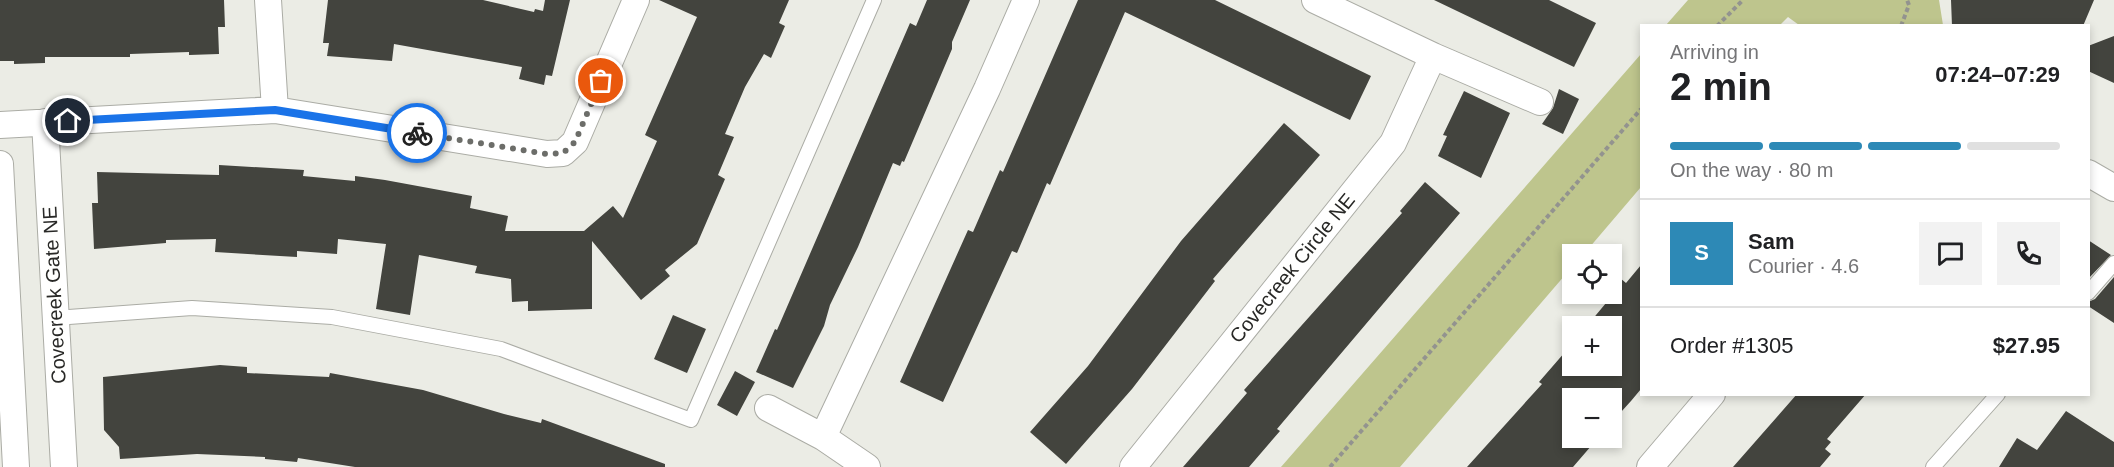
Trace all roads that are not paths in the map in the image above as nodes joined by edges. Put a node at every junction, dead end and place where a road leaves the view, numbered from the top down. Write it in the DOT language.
graph roads {
  1 [pos="268,0"];
  2 [pos="636,0"];
  3 [pos="874,0"];
  4 [pos="1026,0"];
  5 [pos="1315,0"];
  6 [pos="1433,56"];
  7 [pos="1540,102"];
  8 [pos="275,110"];
  9 [pos="45,122"];
  10 [pos="0,125"];
  11 [pos="0,164"];
  12 [pos="2090,174"];
  13 [pos="2114,188"];
  14 [pos="2114,263"];
  15 [pos="2090,291"];
  16 [pos="4,318"];
  17 [pos="55,318"];
  18 [pos="1710,396"];
  19 [pos="1996,396"];
  20 [pos="768,408"];
  21 [pos="823,438"];
  22 [pos="16,467"];
  23 [pos="64,467"];
  24 [pos="867,467"];
  25 [pos="1132,467"];
  26 [pos="1650,467"];
  27 [pos="1933,467"];
  1 -- 8 [label="street"];
  2 -- 8 [label="street"];
  3 -- 17 [label="lane"];
  4 -- 21 [label="street"];
  5 -- 6 [label="street"];
  6 -- 7 [label="street"];
  6 -- 25 [label="street, Covecreek Circle NE"];
  8 -- 9 [label="street"];
  9 -- 10 [label="street"];
  9 -- 17 [label="street, Covecreek Gate NE"];
  11 -- 16 [label="street"];
  12 -- 13 [label="street"];
  14 -- 15 [label="lane"];
  16 -- 22 [label="street"];
  17 -- 23 [label="street, Covecreek Gate NE"];
  18 -- 26 [label="street"];
  19 -- 27 [label="lane"];
  20 -- 21 [label="street"];
  21 -- 24 [label="street"];
}
